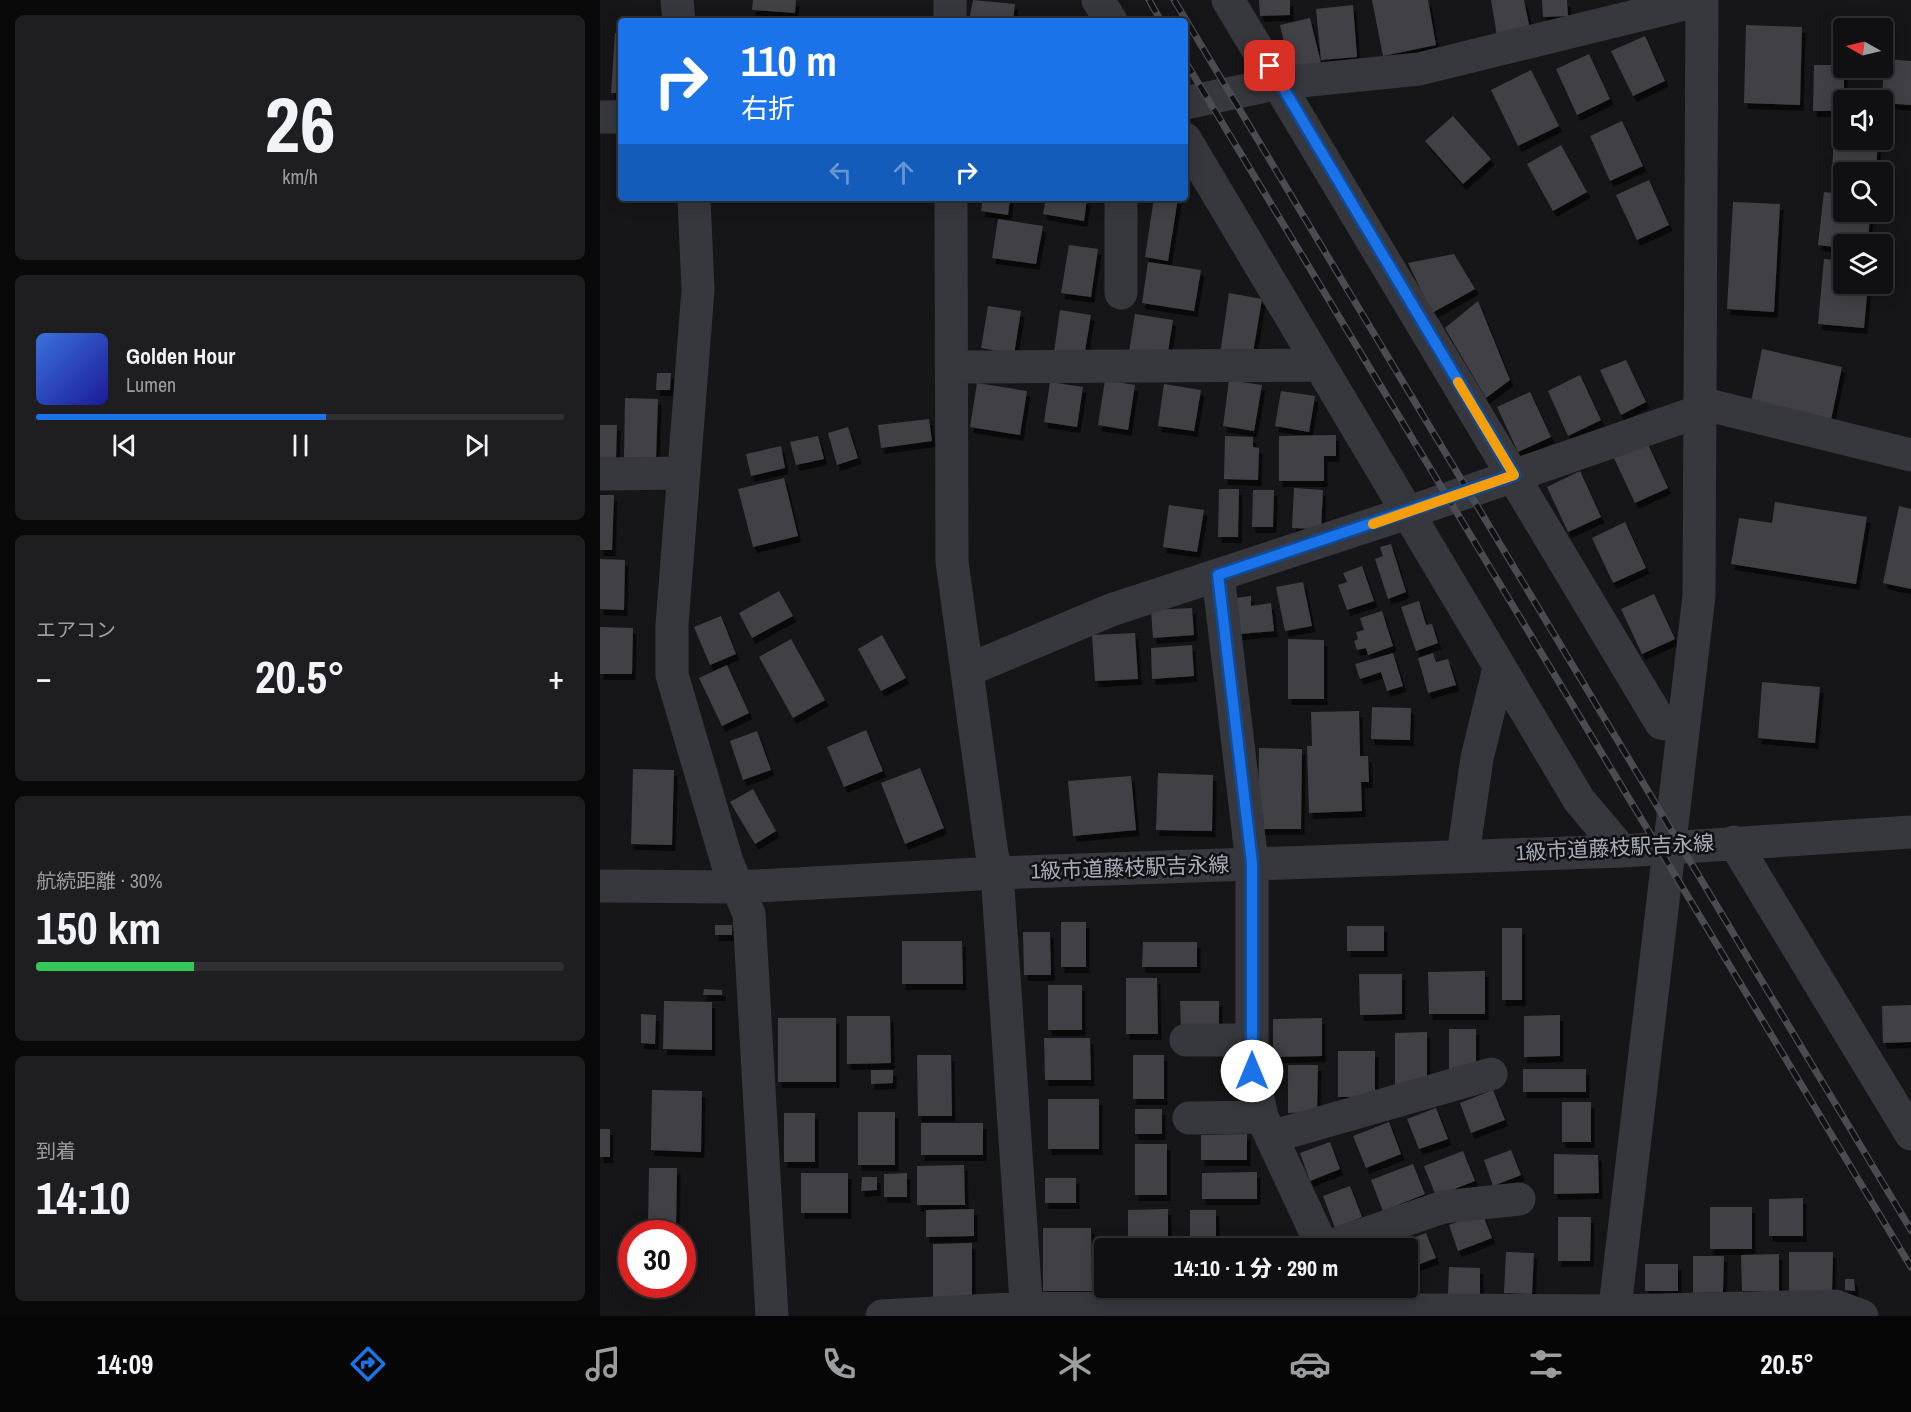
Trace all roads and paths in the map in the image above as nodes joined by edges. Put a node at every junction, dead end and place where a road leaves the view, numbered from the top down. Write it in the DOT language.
graph roads {
  1 [pos="677,0"];
  2 [pos="950,0"];
  3 [pos="1098,0"];
  4 [pos="1228,0"];
  5 [pos="1701,0"];
  6 [pos="680,18"];
  7 [pos="950,18"];
  8 [pos="1109,18"];
  9 [pos="1280,83"];
  10 [pos="1188,102"];
  11 [pos="600,117"];
  12 [pos="618,117"];
  13 [pos="1188,144"];
  14 [pos="694,201"];
  15 [pos="951,201"];
  16 [pos="1121,201"];
  17 [pos="1121,293"];
  18 [pos="1319,366"];
  19 [pos="952,367"];
  20 [pos="1700,407"];
  21 [pos="1911,455"];
  22 [pos="600,474"];
  23 [pos="684,474"];
  24 [pos="1514,475"];
  25 [pos="1407,513"];
  26 [pos="1218,575"];
  27 [pos="1499,668"];
  28 [pos="968,670"];
  29 [pos="1683,727"];
  30 [pos="1911,832"];
  31 [pos="1734,842"];
  32 [pos="1669,846"];
  33 [pos="1622,851"];
  34 [pos="1463,855"];
  35 [pos="1252,863"];
  36 [pos="997,873"];
  37 [pos="600,886"];
  38 [pos="737,887"];
  39 [pos="1186,1040"];
  40 [pos="1252,1040"];
  41 [pos="1491,1074"];
  42 [pos="1189,1118"];
  43 [pos="1267,1127"];
  44 [pos="1911,1134"];
  45 [pos="1519,1199"];
  46 [pos="1318,1238"];
  47 [pos="1352,1238"];
  48 [pos="1349,1304"];
  49 [pos="1026,1312"];
  50 [pos="1614,1314"];
  51 [pos="772,1316"];
  52 [pos="882,1316"];
  53 [pos="1862,1316"];
  1 -- 6 [label="street"];
  2 -- 7 [label="street"];
  3 -- 8 [label="street"];
  4 -- 9 [label="street"];
  5 -- 9 [label="street"];
  5 -- 20 [label="street"];
  9 -- 10 [label="street"];
  9 -- 24 [label="street"];
  11 -- 12 [label="street"];
  13 -- 18 [label="street"];
  14 -- 23 [label="street"];
  15 -- 19 [label="street"];
  16 -- 17 [label="street"];
  18 -- 19 [label="street"];
  18 -- 25 [label="street"];
  19 -- 28 [label="street"];
  20 -- 21 [label="street"];
  20 -- 24 [label="street"];
  20 -- 29 [label="street"];
  22 -- 23 [label="street"];
  23 -- 38 [label="street"];
  24 -- 25 [label="street"];
  24 -- 29 [label="street"];
  25 -- 26 [label="street"];
  25 -- 27 [label="street"];
  26 -- 28 [label="street"];
  26 -- 35 [label="street"];
  27 -- 33 [label="street"];
  27 -- 34 [label="street"];
  28 -- 36 [label="street"];
  29 -- 32 [label="street"];
  30 -- 31 [label="street, 1級市道藤枝駅吉永線"];
  31 -- 32 [label="street, 1級市道藤枝駅吉永線"];
  31 -- 44 [label="street"];
  32 -- 33 [label="street, 1級市道藤枝駅吉永線"];
  32 -- 50 [label="street"];
  33 -- 34 [label="street, 1級市道藤枝駅吉永線"];
  34 -- 35 [label="street, 1級市道藤枝駅吉永線"];
  35 -- 36 [label="street, 1級市道藤枝駅吉永線"];
  35 -- 40 [label="street"];
  36 -- 38 [label="street, 1級市道藤枝駅吉永線"];
  36 -- 49 [label="street"];
  37 -- 38 [label="street, 1級市道藤枝駅吉永線"];
  38 -- 51 [label="street"];
  39 -- 40 [label="street"];
  40 -- 43 [label="street"];
  41 -- 43 [label="street"];
  42 -- 43 [label="street"];
  43 -- 46 [label="street"];
  45 -- 47 [label="street"];
  48 -- 49 [label="street"];
  48 -- 50 [label="street"];
  49 -- 52 [label="street"];
  50 -- 53 [label="street"];
}
